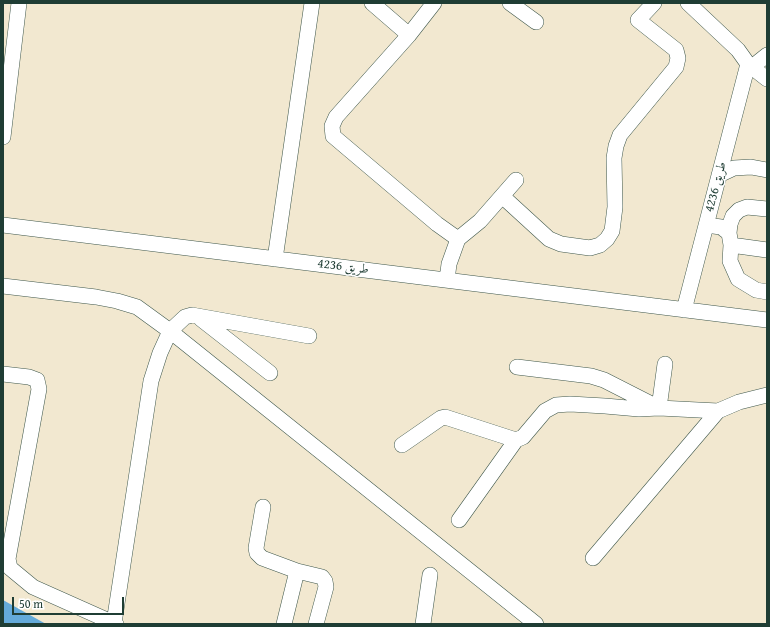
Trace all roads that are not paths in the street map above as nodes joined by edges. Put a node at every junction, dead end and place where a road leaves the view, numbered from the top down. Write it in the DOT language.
graph roads {
  1 [pos="19,3"];
  2 [pos="312,3"];
  3 [pos="372,3"];
  4 [pos="434,3"];
  5 [pos="510,3"];
  6 [pos="654,3"];
  7 [pos="688,3"];
  8 [pos="536,22"];
  9 [pos="409,35"];
  10 [pos="767,55"];
  11 [pos="750,66"];
  12 [pos="767,79"];
  13 [pos="3,137"];
  14 [pos="767,170"];
  15 [pos="719,175"];
  16 [pos="516,180"];
  17 [pos="502,196"];
  18 [pos="767,209"];
  19 [pos="3,225"];
  20 [pos="706,225"];
  21 [pos="458,239"];
  22 [pos="730,239"];
  23 [pos="767,250"];
  24 [pos="275,259"];
  25 [pos="447,280"];
  26 [pos="3,286"];
  27 [pos="767,292"];
  28 [pos="684,310"];
  29 [pos="199,317"];
  30 [pos="767,320"];
  31 [pos="170,332"];
  32 [pos="309,336"];
  33 [pos="665,364"];
  34 [pos="517,367"];
  35 [pos="270,373"];
  36 [pos="3,374"];
  37 [pos="767,395"];
  38 [pos="659,408"];
  39 [pos="718,410"];
  40 [pos="516,440"];
  41 [pos="402,445"];
  42 [pos="263,507"];
  43 [pos="459,520"];
  44 [pos="593,558"];
  45 [pos="297,572"];
  46 [pos="430,575"];
  47 [pos="115,624"];
  48 [pos="284,624"];
  49 [pos="316,624"];
  50 [pos="423,624"];
  51 [pos="536,624"];
  1 -- 13 [label="street"];
  2 -- 24 [label="street"];
  3 -- 9 [label="street"];
  4 -- 9 [label="street"];
  5 -- 8 [label="street"];
  6 -- 17 [label="street"];
  7 -- 11 [label="street"];
  9 -- 21 [label="street"];
  10 -- 11 [label="street"];
  11 -- 12 [label="street"];
  11 -- 15 [label="street, طريق 4236"];
  14 -- 15 [label="street"];
  15 -- 20 [label="street, طريق 4236"];
  16 -- 17 [label="street"];
  17 -- 21 [label="street"];
  18 -- 22 [label="street"];
  19 -- 24 [label="street, طريق 4236"];
  20 -- 22 [label="street"];
  20 -- 28 [label="street, طريق 4236"];
  21 -- 25 [label="street"];
  22 -- 23 [label="street"];
  22 -- 27 [label="street"];
  24 -- 25 [label="street, طريق 4236"];
  25 -- 28 [label="street, طريق 4236"];
  26 -- 31 [label="street"];
  28 -- 30 [label="street, طريق 4236"];
  29 -- 31 [label="street"];
  29 -- 32 [label="street"];
  29 -- 35 [label="street"];
  31 -- 47 [label="street"];
  31 -- 51 [label="street"];
  33 -- 38 [label="street"];
  34 -- 38 [label="street"];
  36 -- 47 [label="street"];
  37 -- 39 [label="street"];
  38 -- 39 [label="street"];
  38 -- 40 [label="street"];
  39 -- 44 [label="street"];
  40 -- 41 [label="street"];
  40 -- 43 [label="street"];
  42 -- 45 [label="street"];
  45 -- 48 [label="street"];
  45 -- 49 [label="street"];
  46 -- 50 [label="street"];
}
